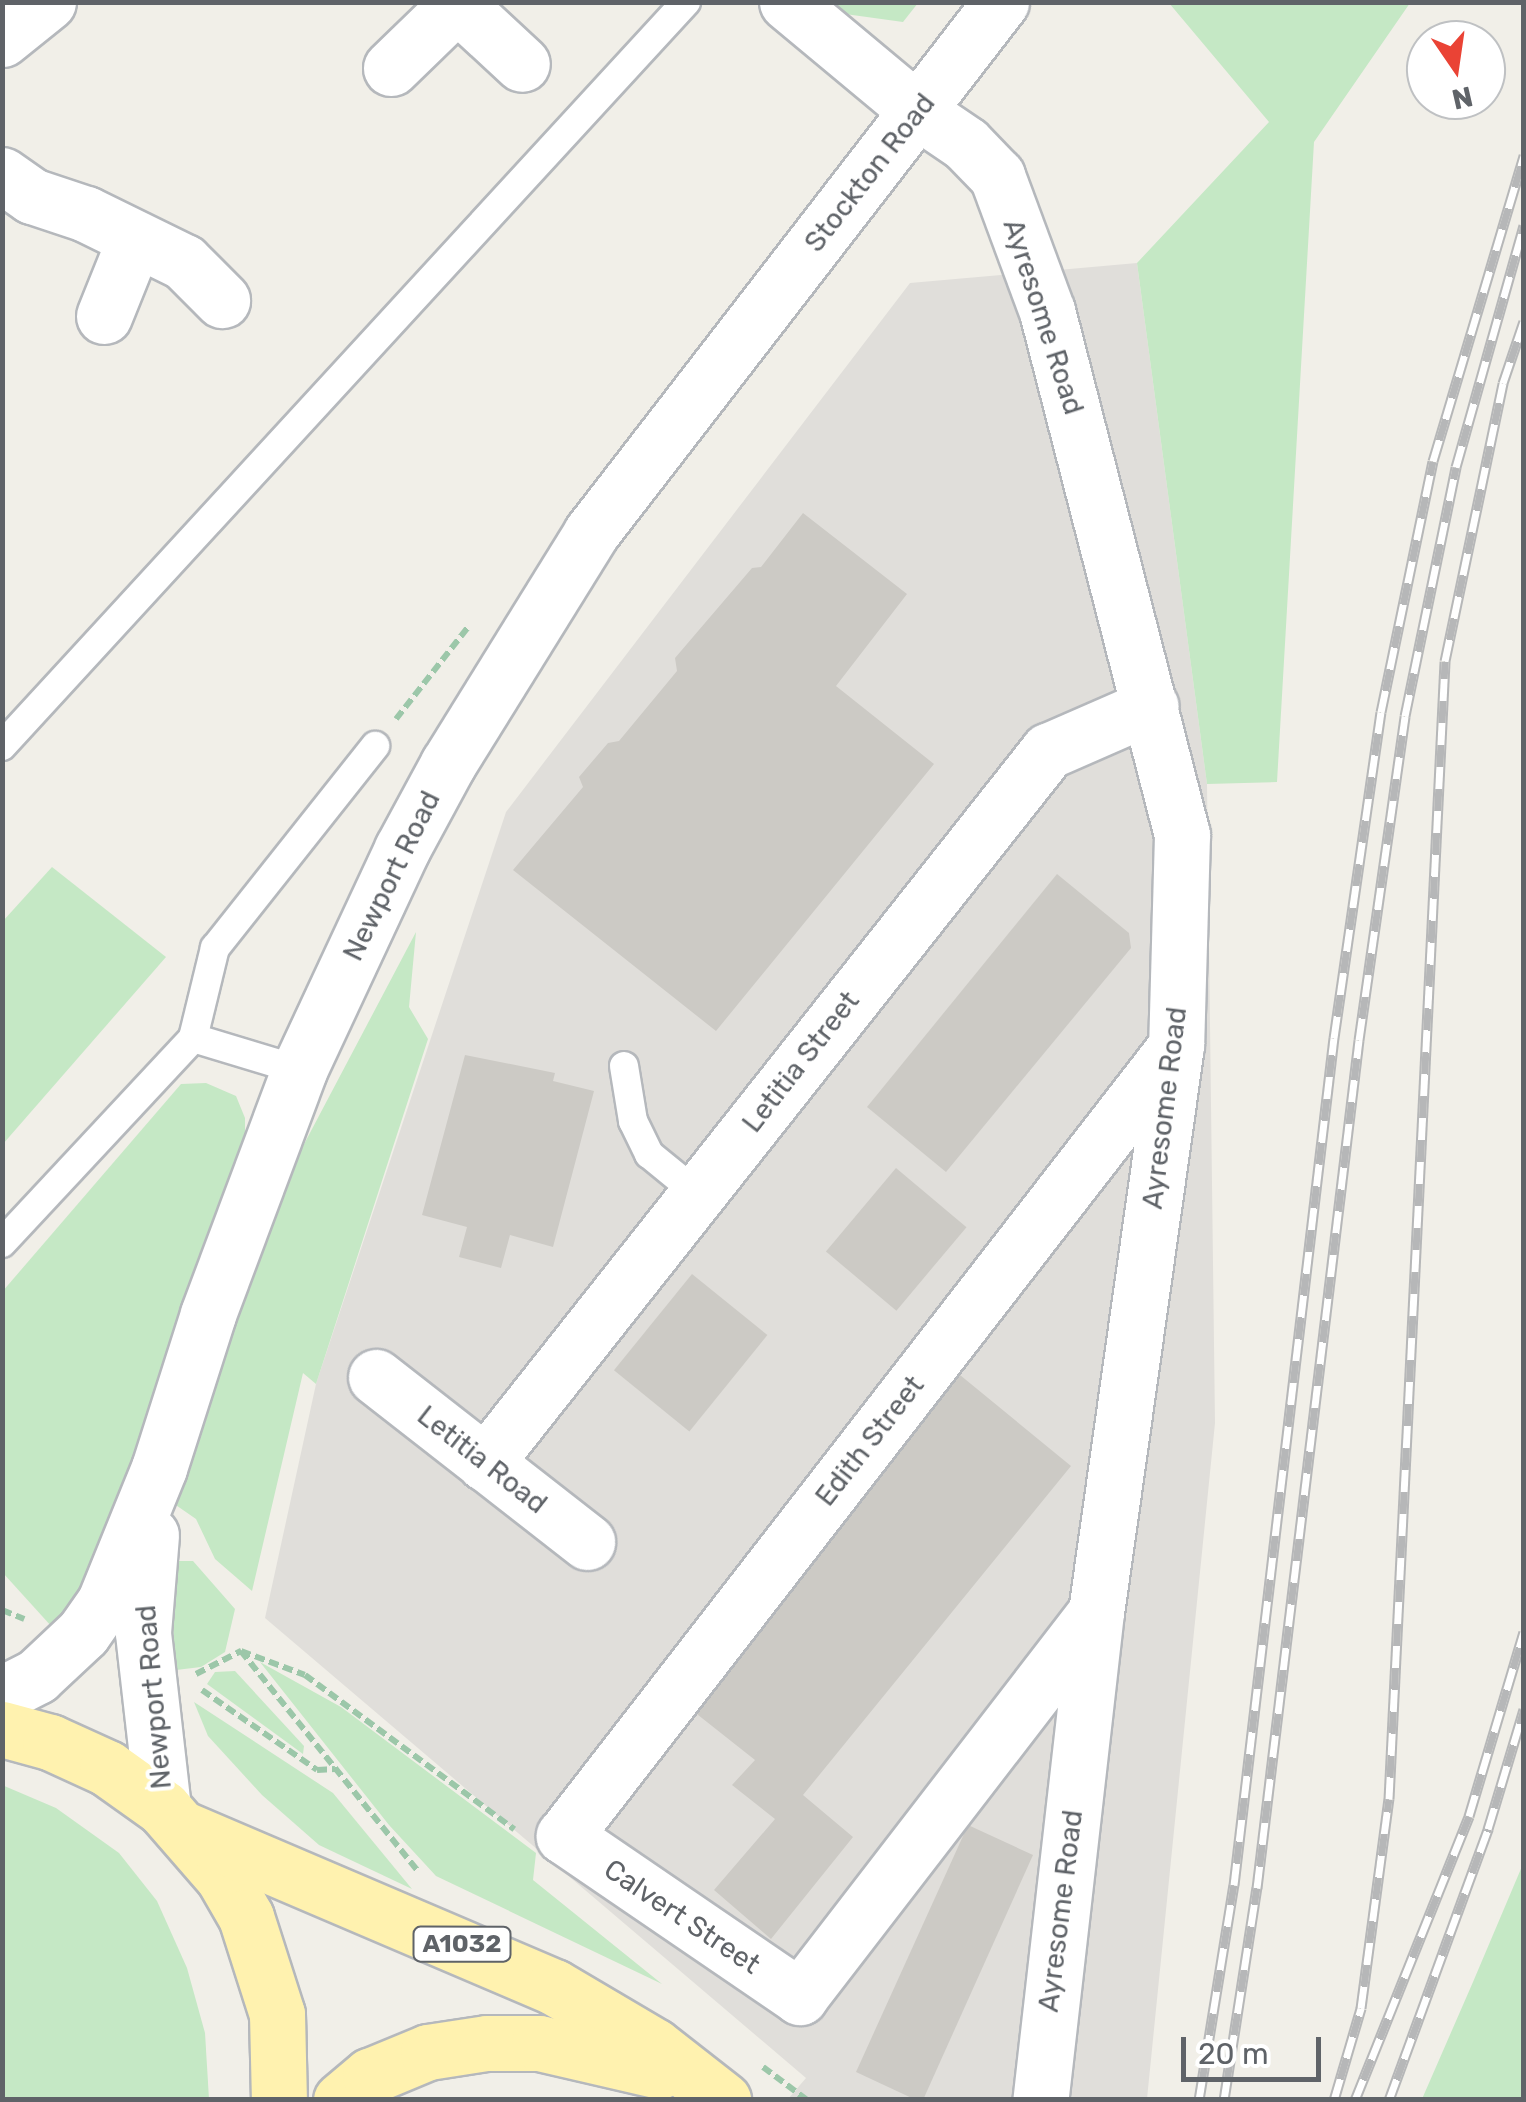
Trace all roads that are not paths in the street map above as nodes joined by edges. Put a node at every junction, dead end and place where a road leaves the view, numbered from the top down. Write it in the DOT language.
graph roads {
  1 [pos="686,2"];
  2 [pos="787,2"];
  3 [pos="1001,2"];
  4 [pos="456,3"];
  5 [pos="522,64"];
  6 [pos="390,68"];
  7 [pos="919,112"];
  8 [pos="2,175"];
  9 [pos="136,238"];
  10 [pos="222,300"];
  11 [pos="104,316"];
  12 [pos="736,342"];
  13 [pos="1152,706"];
  14 [pos="2,746"];
  15 [pos="375,746"];
  16 [pos="193,1038"];
  17 [pos="1176,1046"];
  18 [pos="624,1066"];
  19 [pos="300,1070"];
  20 [pos="698,1194"];
  21 [pos="2,1243"];
  22 [pos="376,1378"];
  23 [pos="485,1462"];
  24 [pos="158,1468"];
  25 [pos="587,1542"];
  26 [pos="1096,1612"];
  27 [pos="2,1694"];
  28 [pos="2,1729"];
  29 [pos="174,1819"];
  30 [pos="564,1836"];
  31 [pos="730,2084"];
  32 [pos="280,2100"];
  33 [pos="341,2100"];
  34 [pos="1040,2100"];
  1 -- 14 [label="lane"];
  2 -- 7 [label="street, Ayresome Road"];
  3 -- 7 [label="street, Stockton Road"];
  4 -- 5 [label="street"];
  4 -- 6 [label="street"];
  7 -- 12 [label="street, Stockton Road"];
  7 -- 13 [label="street, Ayresome Road"];
  8 -- 9 [label="street"];
  9 -- 10 [label="street"];
  9 -- 11 [label="street"];
  12 -- 19 [label="street, Newport Road"];
  13 -- 17 [label="street, Ayresome Road"];
  13 -- 20 [label="street, Letitia Street"];
  15 -- 16 [label="lane"];
  16 -- 19 [label="lane"];
  16 -- 21 [label="lane"];
  17 -- 26 [label="street, Ayresome Road"];
  17 -- 30 [label="street, Edith Street"];
  18 -- 20 [label="lane"];
  19 -- 24 [label="street, Newport Road"];
  20 -- 23 [label="street, Letitia Street"];
  22 -- 23 [label="street, Letitia Road"];
  23 -- 25 [label="street, Letitia Road"];
  24 -- 27 [label="street, Newport Road"];
  24 -- 29 [label="street, Newport Road"];
  26 -- 30 [label="street, Calvert Street"];
  26 -- 34 [label="street, Ayresome Road"];
  28 -- 29 [label="main road"];
  29 -- 31 [label="main road, A1032"];
  29 -- 32 [label="main road"];
  31 -- 33 [label="main road"];
}
